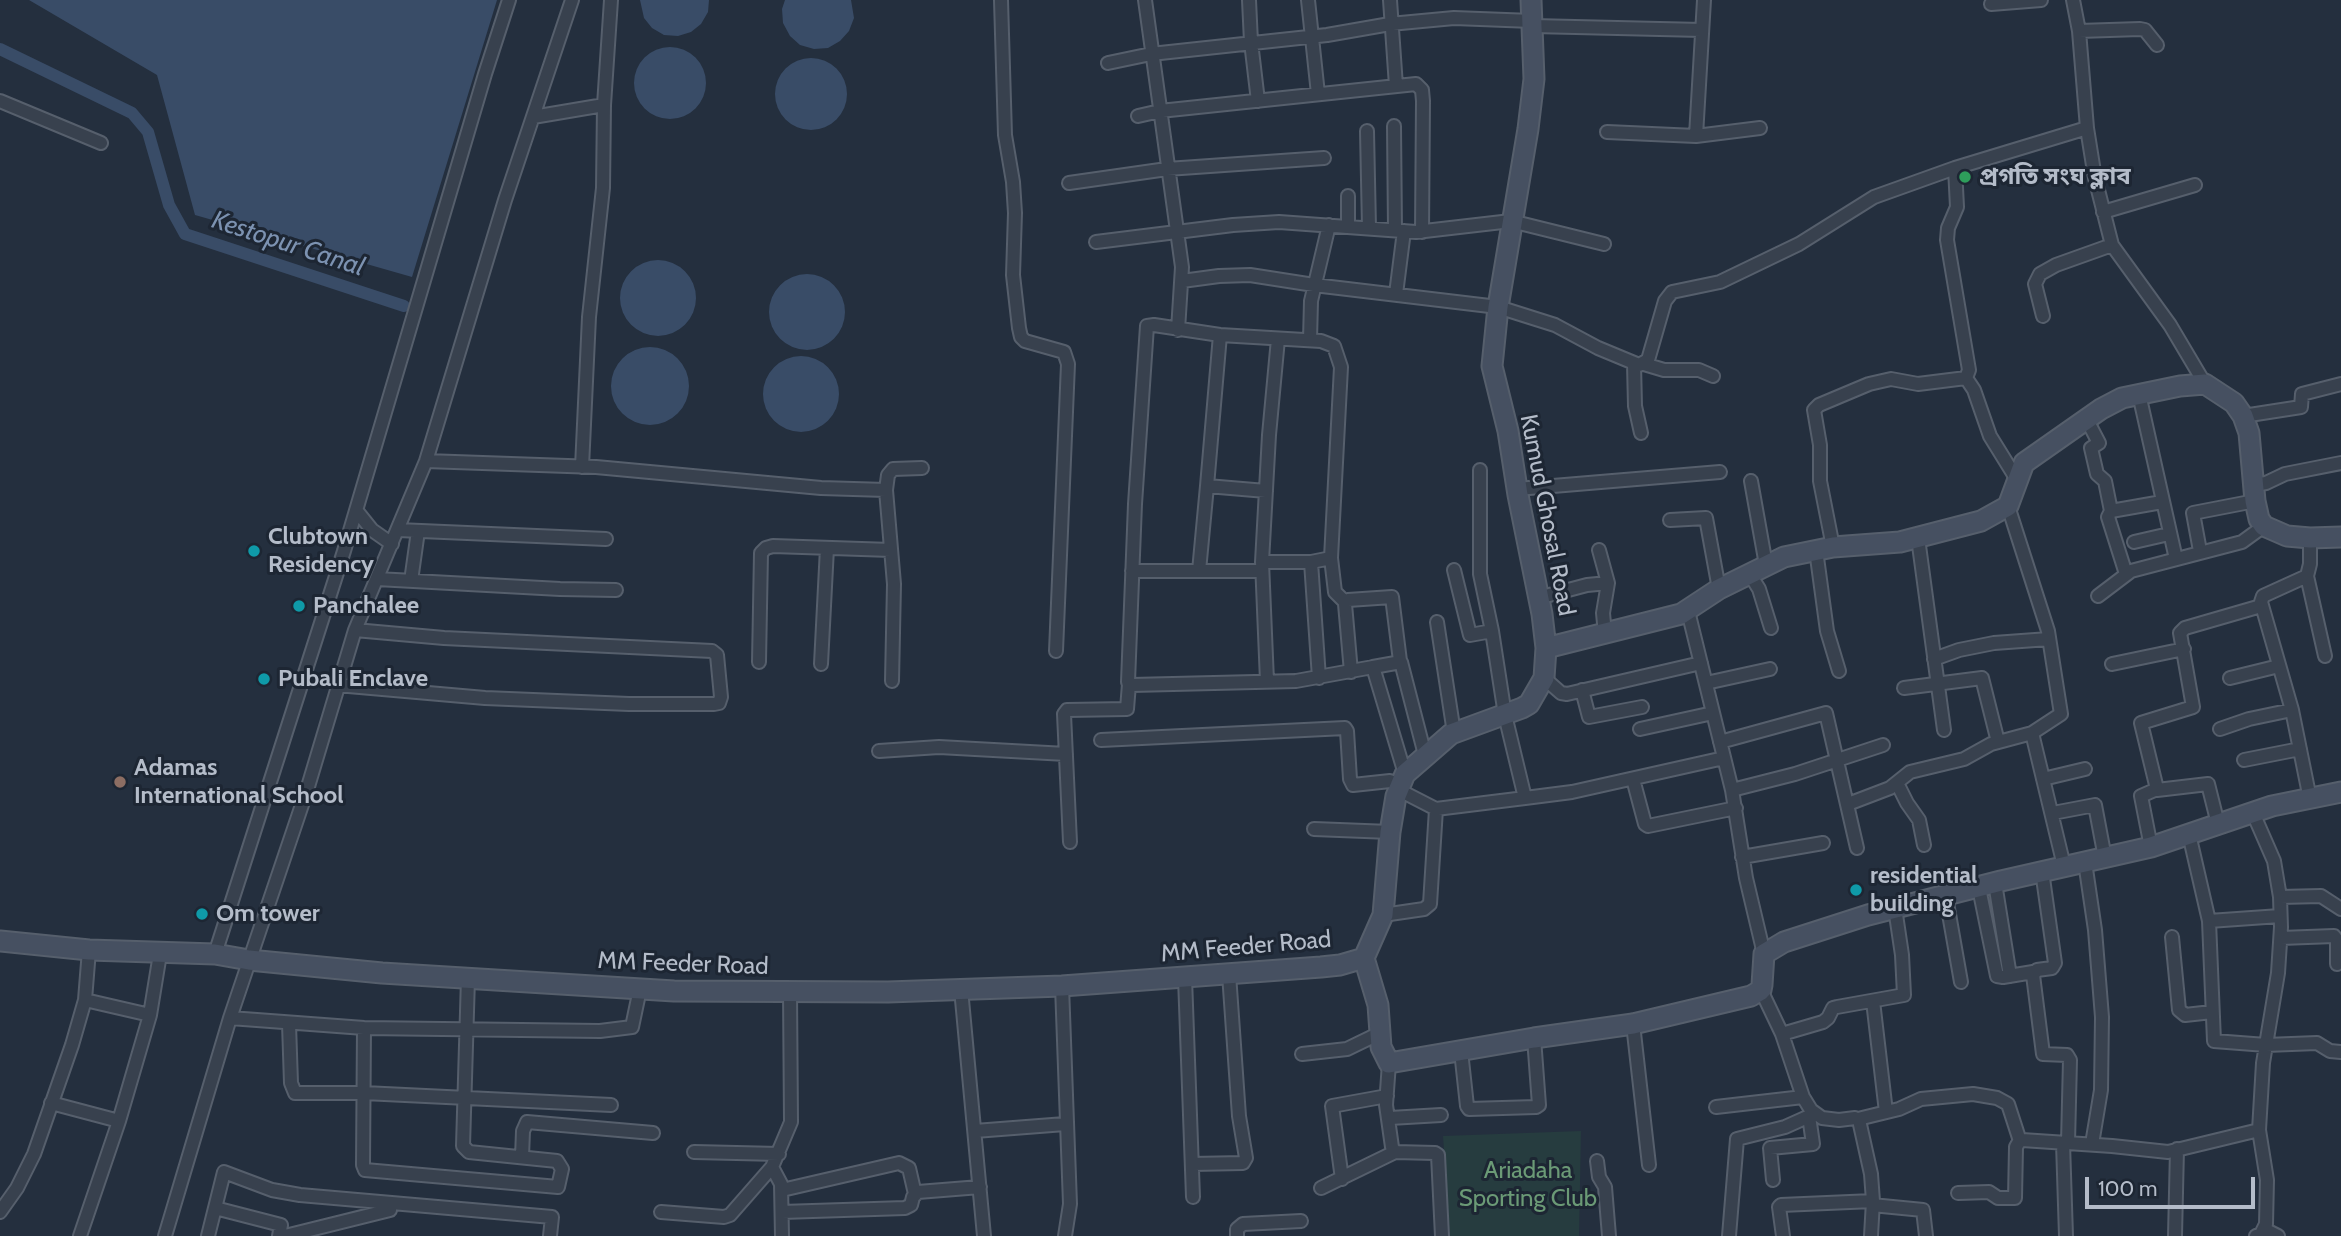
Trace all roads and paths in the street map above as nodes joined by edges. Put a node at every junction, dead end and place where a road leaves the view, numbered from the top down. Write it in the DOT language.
graph roads {
  1 [pos="509,0"];
  2 [pos="572,0"];
  3 [pos="611,0"];
  4 [pos="1001,0"];
  5 [pos="1145,0"];
  6 [pos="1249,0"];
  7 [pos="1308,0"];
  8 [pos="1390,0"];
  9 [pos="1531,0"];
  10 [pos="1704,0"];
  11 [pos="2041,0"];
  12 [pos="2073,0"];
  13 [pos="1991,4"];
  14 [pos="1393,23"];
  15 [pos="1532,23"];
  16 [pos="1702,30"];
  17 [pos="2079,31"];
  18 [pos="1312,36"];
  19 [pos="1251,42"];
  20 [pos="2157,46"];
  21 [pos="1152,54"];
  22 [pos="1108,63"];
  23 [pos="1396,86"];
  24 [pos="1318,94"];
  25 [pos="0,100"];
  26 [pos="1258,101"];
  27 [pos="604,105"];
  28 [pos="1160,111"];
  29 [pos="1138,116"];
  30 [pos="533,117"];
  31 [pos="1394,126"];
  32 [pos="1760,128"];
  33 [pos="2087,128"];
  34 [pos="1367,131"];
  35 [pos="1607,132"];
  36 [pos="1696,136"];
  37 [pos="101,143"];
  38 [pos="1324,158"];
  39 [pos="1955,168"];
  40 [pos="1167,170"];
  41 [pos="1069,183"];
  42 [pos="2195,185"];
  43 [pos="1348,196"];
  44 [pos="2103,212"];
  45 [pos="1511,221"];
  46 [pos="1329,225"];
  47 [pos="1348,226"];
  48 [pos="1369,228"];
  49 [pos="1178,231"];
  50 [pos="1400,231"];
  51 [pos="1422,232"];
  52 [pos="1096,243"];
  53 [pos="1604,244"];
  54 [pos="2112,245"];
  55 [pos="1182,281"];
  56 [pos="1314,285"];
  57 [pos="1396,294"];
  58 [pos="1498,307"];
  59 [pos="2043,316"];
  60 [pos="1178,330"];
  61 [pos="1220,335"];
  62 [pos="1278,339"];
  63 [pos="1310,340"];
  64 [pos="1639,364"];
  65 [pos="1713,376"];
  66 [pos="1966,378"];
  67 [pos="2205,384"];
  68 [pos="2341,384"];
  69 [pos="2139,394"];
  70 [pos="2243,416"];
  71 [pos="2087,419"];
  72 [pos="1641,433"];
  73 [pos="426,461"];
  74 [pos="2341,463"];
  75 [pos="582,467"];
  76 [pos="922,468"];
  77 [pos="1480,470"];
  78 [pos="1720,472"];
  79 [pos="2016,478"];
  80 [pos="1751,481"];
  81 [pos="1207,485"];
  82 [pos="1517,489"];
  83 [pos="886,490"];
  84 [pos="1266,491"];
  85 [pos="2255,493"];
  86 [pos="2162,502"];
  87 [pos="2008,506"];
  88 [pos="356,510"];
  89 [pos="2111,512"];
  90 [pos="1670,520"];
  91 [pos="2264,526"];
  92 [pos="398,530"];
  93 [pos="418,531"];
  94 [pos="2169,534"];
  95 [pos="2341,537"];
  96 [pos="1918,538"];
  97 [pos="2310,538"];
  98 [pos="606,539"];
  99 [pos="2134,542"];
  100 [pos="392,544"];
  101 [pos="827,548"];
  102 [pos="1825,548"];
  103 [pos="891,550"];
  104 [pos="1599,550"];
  105 [pos="2200,551"];
  106 [pos="1331,558"];
  107 [pos="2176,559"];
  108 [pos="1311,562"];
  109 [pos="1262,566"];
  110 [pos="1758,569"];
  111 [pos="1454,570"];
  112 [pos="1199,571"];
  113 [pos="1132,572"];
  114 [pos="2126,574"];
  115 [pos="2307,576"];
  116 [pos="377,579"];
  117 [pos="411,581"];
  118 [pos="1608,583"];
  119 [pos="1719,589"];
  120 [pos="616,590"];
  121 [pos="2098,596"];
  122 [pos="1538,598"];
  123 [pos="1345,602"];
  124 [pos="2261,607"];
  125 [pos="1688,611"];
  126 [pos="1437,622"];
  127 [pos="1772,628"];
  128 [pos="355,630"];
  129 [pos="1492,631"];
  130 [pos="1605,634"];
  131 [pos="2049,639"];
  132 [pos="1546,648"];
  133 [pos="2184,649"];
  134 [pos="1056,651"];
  135 [pos="2325,656"];
  136 [pos="1934,659"];
  137 [pos="1400,661"];
  138 [pos="760,662"];
  139 [pos="1701,663"];
  140 [pos="821,664"];
  141 [pos="2112,664"];
  142 [pos="2278,666"];
  143 [pos="1374,667"];
  144 [pos="1770,670"];
  145 [pos="1839,671"];
  146 [pos="1351,672"];
  147 [pos="1319,678"];
  148 [pos="1544,678"];
  149 [pos="2230,678"];
  150 [pos="892,681"];
  151 [pos="1267,681"];
  152 [pos="1706,683"];
  153 [pos="1129,684"];
  154 [pos="1938,684"];
  155 [pos="337,685"];
  156 [pos="1904,688"];
  157 [pos="1582,690"];
  158 [pos="1642,707"];
  159 [pos="2292,710"];
  160 [pos="1713,713"];
  161 [pos="1505,715"];
  162 [pos="1640,729"];
  163 [pos="2220,729"];
  164 [pos="1944,730"];
  165 [pos="1454,733"];
  166 [pos="2032,733"];
  167 [pos="1101,740"];
  168 [pos="1720,742"];
  169 [pos="1998,742"];
  170 [pos="1883,745"];
  171 [pos="2300,748"];
  172 [pos="879,751"];
  173 [pos="1066,754"];
  174 [pos="1424,755"];
  175 [pos="1724,758"];
  176 [pos="1837,760"];
  177 [pos="2244,760"];
  178 [pos="2085,769"];
  179 [pos="1402,779"];
  180 [pos="1633,779"];
  181 [pos="2043,779"];
  182 [pos="1897,783"];
  183 [pos="1732,790"];
  184 [pos="2157,790"];
  185 [pos="2341,792"];
  186 [pos="1525,798"];
  187 [pos="2310,799"];
  188 [pos="1847,804"];
  189 [pos="1436,808"];
  190 [pos="1736,808"];
  191 [pos="2053,813"];
  192 [pos="2253,813"];
  193 [pos="2218,824"];
  194 [pos="1314,829"];
  195 [pos="1390,832"];
  196 [pos="2189,834"];
  197 [pos="1070,842"];
  198 [pos="1823,843"];
  199 [pos="1924,845"];
  200 [pos="2151,846"];
  201 [pos="1857,848"];
  202 [pos="1742,857"];
  203 [pos="2105,858"];
  204 [pos="2085,862"];
  205 [pos="2064,866"];
  206 [pos="2042,871"];
  207 [pos="1987,885"];
  208 [pos="1946,897"];
  209 [pos="2280,897"];
  210 [pos="1895,908"];
  211 [pos="2341,909"];
  212 [pos="1382,915"];
  213 [pos="2280,916"];
  214 [pos="2209,922"];
  215 [pos="2172,937"];
  216 [pos="2280,938"];
  217 [pos="0,942"];
  218 [pos="89,950"];
  219 [pos="160,954"];
  220 [pos="215,954"];
  221 [pos="1764,954"];
  222 [pos="1364,958"];
  223 [pos="249,960"];
  224 [pos="2337,964"];
  225 [pos="2033,972"];
  226 [pos="1229,974"];
  227 [pos="468,978"];
  228 [pos="1185,978"];
  229 [pos="1961,982"];
  230 [pos="1062,986"];
  231 [pos="640,989"];
  232 [pos="961,989"];
  233 [pos="1760,990"];
  234 [pos="790,991"];
  235 [pos="85,1000"];
  236 [pos="1873,1000"];
  237 [pos="2212,1012"];
  238 [pos="150,1015"];
  239 [pos="230,1018"];
  240 [pos="289,1024"];
  241 [pos="1633,1024"];
  242 [pos="364,1028"];
  243 [pos="468,1030"];
  244 [pos="1380,1033"];
  245 [pos="1782,1034"];
  246 [pos="1534,1038"];
  247 [pos="2266,1045"];
  248 [pos="1461,1051"];
  249 [pos="2341,1052"];
  250 [pos="1302,1054"];
  251 [pos="1388,1063"];
  252 [pos="364,1093"];
  253 [pos="1387,1096"];
  254 [pos="1803,1097"];
  255 [pos="466,1099"];
  256 [pos="51,1103"];
  257 [pos="611,1105"];
  258 [pos="1716,1107"];
  259 [pos="1886,1112"];
  260 [pos="1441,1115"];
  261 [pos="1811,1115"];
  262 [pos="1390,1118"];
  263 [pos="1858,1119"];
  264 [pos="119,1121"];
  265 [pos="1065,1124"];
  266 [pos="2259,1130"];
  267 [pos="975,1131"];
  268 [pos="653,1133"];
  269 [pos="2020,1140"];
  270 [pos="2066,1143"];
  271 [pos="2092,1144"];
  272 [pos="2178,1149"];
  273 [pos="694,1152"];
  274 [pos="1395,1152"];
  275 [pos="779,1154"];
  276 [pos="522,1157"];
  277 [pos="1597,1161"];
  278 [pos="1192,1164"];
  279 [pos="1649,1165"];
  280 [pos="772,1167"];
  281 [pos="1342,1179"];
  282 [pos="1773,1180"];
  283 [pos="980,1187"];
  284 [pos="1321,1188"];
  285 [pos="782,1190"];
  286 [pos="1958,1193"];
  287 [pos="915,1194"];
  288 [pos="1193,1197"];
  289 [pos="1872,1203"];
  290 [pos="215,1208"];
  291 [pos="390,1210"];
  292 [pos="0,1212"];
  293 [pos="661,1212"];
  294 [pos="782,1212"];
  295 [pos="1301,1221"];
  296 [pos="2260,1233"];
  297 [pos="80,1236"];
  298 [pos="165,1236"];
  299 [pos="208,1236"];
  300 [pos="279,1236"];
  301 [pos="285,1236"];
  302 [pos="550,1236"];
  303 [pos="782,1236"];
  304 [pos="984,1236"];
  305 [pos="1065,1236"];
  306 [pos="1237,1236"];
  307 [pos="1442,1236"];
  308 [pos="1609,1236"];
  309 [pos="1729,1236"];
  310 [pos="1783,1236"];
  311 [pos="1871,1236"];
  312 [pos="1926,1236"];
  313 [pos="2066,1236"];
  314 [pos="2175,1236"];
  315 [pos="2278,1236"];
  1 -- 88 [label="street"];
  2 -- 30 [label="street"];
  3 -- 27 [label="street"];
  4 -- 134 [label="street"];
  5 -- 21 [label="street"];
  6 -- 19 [label="street"];
  7 -- 18 [label="street"];
  8 -- 14 [label="street"];
  9 -- 15 [label="street, Kumud Ghosal Road"];
  10 -- 16 [label="street"];
  11 -- 13 [label="street"];
  12 -- 17 [label="street"];
  14 -- 15 [label="street"];
  14 -- 18 [label="street"];
  14 -- 23 [label="street"];
  15 -- 16 [label="street"];
  15 -- 45 [label="street, Kumud Ghosal Road"];
  16 -- 36 [label="street"];
  17 -- 20 [label="street"];
  17 -- 33 [label="street"];
  18 -- 19 [label="street"];
  18 -- 24 [label="street"];
  19 -- 21 [label="street"];
  19 -- 26 [label="street"];
  21 -- 22 [label="street"];
  21 -- 28 [label="street"];
  23 -- 24 [label="street"];
  23 -- 51 [label="street"];
  24 -- 26 [label="street"];
  25 -- 37 [label="street"];
  26 -- 28 [label="street"];
  27 -- 30 [label="street"];
  27 -- 75 [label="street"];
  28 -- 29 [label="street"];
  28 -- 40 [label="street"];
  30 -- 73 [label="street"];
  31 -- 50 [label="street"];
  32 -- 36 [label="street"];
  33 -- 39 [label="street"];
  33 -- 44 [label="street"];
  34 -- 48 [label="street"];
  35 -- 36 [label="street"];
  38 -- 40 [label="street"];
  39 -- 64 [label="street"];
  39 -- 66 [label="street"];
  40 -- 41 [label="street"];
  40 -- 49 [label="street"];
  42 -- 44 [label="street"];
  43 -- 47 [label="street"];
  44 -- 54 [label="street"];
  45 -- 51 [label="street"];
  45 -- 53 [label="street"];
  45 -- 58 [label="street, Kumud Ghosal Road"];
  46 -- 47 [label="street"];
  46 -- 49 [label="street"];
  46 -- 56 [label="street"];
  47 -- 48 [label="street"];
  48 -- 50 [label="street"];
  49 -- 52 [label="street"];
  49 -- 55 [label="street"];
  50 -- 51 [label="street"];
  50 -- 57 [label="street"];
  54 -- 59 [label="street"];
  54 -- 67 [label="street"];
  55 -- 56 [label="street"];
  55 -- 60 [label="street"];
  56 -- 57 [label="street"];
  56 -- 63 [label="street"];
  57 -- 58 [label="street"];
  58 -- 64 [label="street"];
  58 -- 82 [label="street, Kumud Ghosal Road"];
  60 -- 61 [label="street"];
  60 -- 113 [label="street"];
  61 -- 62 [label="street"];
  61 -- 81 [label="street"];
  62 -- 63 [label="street"];
  62 -- 84 [label="street"];
  63 -- 106 [label="street"];
  64 -- 65 [label="street"];
  64 -- 72 [label="street"];
  66 -- 79 [label="street"];
  66 -- 102 [label="street"];
  67 -- 69 [label="street"];
  67 -- 70 [label="street"];
  68 -- 70 [label="street"];
  69 -- 71 [label="street"];
  69 -- 86 [label="street"];
  70 -- 85 [label="street"];
  71 -- 79 [label="street"];
  71 -- 89 [label="street"];
  73 -- 75 [label="street"];
  73 -- 92 [label="street"];
  74 -- 85 [label="street"];
  75 -- 83 [label="street"];
  76 -- 83 [label="street"];
  77 -- 129 [label="street"];
  78 -- 82 [label="street"];
  79 -- 87 [label="street"];
  80 -- 110 [label="street"];
  81 -- 84 [label="street"];
  81 -- 112 [label="street"];
  82 -- 122 [label="street, Kumud Ghosal Road"];
  83 -- 103 [label="street"];
  84 -- 109 [label="street"];
  85 -- 91 [label="street"];
  85 -- 105 [label="street"];
  86 -- 89 [label="street"];
  86 -- 94 [label="street"];
  87 -- 96 [label="street"];
  87 -- 131 [label="street"];
  88 -- 100 [label="street"];
  88 -- 220 [label="street"];
  89 -- 114 [label="street"];
  90 -- 119 [label="street"];
  91 -- 97 [label="street"];
  91 -- 105 [label="street"];
  92 -- 93 [label="street"];
  92 -- 100 [label="street"];
  93 -- 98 [label="street"];
  93 -- 117 [label="street"];
  94 -- 99 [label="street"];
  94 -- 107 [label="street"];
  95 -- 97 [label="street"];
  96 -- 102 [label="street"];
  96 -- 136 [label="street"];
  97 -- 115 [label="street"];
  100 -- 116 [label="street"];
  101 -- 103 [label="street"];
  101 -- 138 [label="street"];
  101 -- 140 [label="street"];
  102 -- 110 [label="street"];
  102 -- 145 [label="street"];
  103 -- 150 [label="street"];
  104 -- 118 [label="street"];
  105 -- 107 [label="street"];
  106 -- 108 [label="street"];
  106 -- 123 [label="street"];
  107 -- 114 [label="street"];
  108 -- 109 [label="street"];
  108 -- 147 [label="street"];
  109 -- 112 [label="street"];
  109 -- 151 [label="street"];
  110 -- 119 [label="street"];
  110 -- 127 [label="street"];
  111 -- 129 [label="street"];
  112 -- 113 [label="street"];
  113 -- 153 [label="street"];
  114 -- 121 [label="street"];
  115 -- 124 [label="street"];
  115 -- 135 [label="street"];
  116 -- 117 [label="street"];
  116 -- 128 [label="street"];
  117 -- 120 [label="street"];
  118 -- 122 [label="street"];
  118 -- 130 [label="street"];
  119 -- 125 [label="street"];
  122 -- 132 [label="street, Kumud Ghosal Road"];
  123 -- 137 [label="street"];
  123 -- 146 [label="street"];
  124 -- 133 [label="street"];
  124 -- 142 [label="street"];
  125 -- 130 [label="street"];
  125 -- 139 [label="street"];
  126 -- 165 [label="street"];
  128 -- 155 [label="street"];
  128 -- 155 [label="street"];
  129 -- 161 [label="street"];
  130 -- 132 [label="street"];
  131 -- 136 [label="street"];
  131 -- 166 [label="street"];
  132 -- 148 [label="street, Kumud Ghosal Road"];
  133 -- 141 [label="street"];
  133 -- 184 [label="street"];
  136 -- 154 [label="street"];
  137 -- 143 [label="street"];
  137 -- 174 [label="street"];
  139 -- 152 [label="street"];
  139 -- 157 [label="street"];
  142 -- 149 [label="street"];
  142 -- 159 [label="street"];
  143 -- 146 [label="street"];
  143 -- 179 [label="street"];
  144 -- 152 [label="street"];
  146 -- 147 [label="street"];
  147 -- 151 [label="street"];
  148 -- 157 [label="street"];
  148 -- 161 [label="street"];
  151 -- 153 [label="street"];
  152 -- 160 [label="street"];
  153 -- 173 [label="street"];
  154 -- 156 [label="street"];
  154 -- 164 [label="street"];
  154 -- 169 [label="street"];
  155 -- 223 [label="street"];
  157 -- 158 [label="street"];
  159 -- 163 [label="street"];
  159 -- 171 [label="street"];
  160 -- 162 [label="street"];
  160 -- 168 [label="street"];
  161 -- 165 [label="street"];
  161 -- 186 [label="street"];
  165 -- 174 [label="street"];
  166 -- 169 [label="street"];
  166 -- 181 [label="street"];
  167 -- 179 [label="street"];
  168 -- 175 [label="street"];
  168 -- 176 [label="street"];
  169 -- 182 [label="street"];
  170 -- 176 [label="street"];
  171 -- 177 [label="street"];
  171 -- 187 [label="street"];
  172 -- 173 [label="street"];
  173 -- 197 [label="street"];
  174 -- 179 [label="street"];
  175 -- 180 [label="street"];
  175 -- 183 [label="street"];
  176 -- 183 [label="street"];
  176 -- 188 [label="street"];
  178 -- 181 [label="street"];
  179 -- 189 [label="street"];
  179 -- 195 [label="street"];
  180 -- 186 [label="street"];
  180 -- 190 [label="street"];
  181 -- 191 [label="street"];
  182 -- 188 [label="street"];
  182 -- 199 [label="street"];
  183 -- 190 [label="street"];
  184 -- 193 [label="street"];
  184 -- 200 [label="street"];
  185 -- 187 [label="street"];
  186 -- 189 [label="street"];
  187 -- 192 [label="street"];
  188 -- 201 [label="street"];
  189 -- 212 [label="street"];
  190 -- 202 [label="street"];
  191 -- 203 [label="street"];
  191 -- 205 [label="street"];
  192 -- 193 [label="street"];
  192 -- 209 [label="street"];
  193 -- 196 [label="street"];
  194 -- 195 [label="street"];
  195 -- 212 [label="street"];
  196 -- 200 [label="street"];
  196 -- 214 [label="street"];
  198 -- 202 [label="street"];
  200 -- 203 [label="street"];
  202 -- 221 [label="street"];
  203 -- 204 [label="street"];
  204 -- 205 [label="street"];
  204 -- 271 [label="street"];
  205 -- 206 [label="street"];
  206 -- 207 [label="street"];
  206 -- 225 [label="street"];
  207 -- 208 [label="street"];
  207 -- 225 [label="street"];
  208 -- 210 [label="street"];
  208 -- 229 [label="street"];
  209 -- 211 [label="street"];
  209 -- 213 [label="street"];
  210 -- 221 [label="street"];
  210 -- 236 [label="street"];
  212 -- 222 [label="street"];
  213 -- 214 [label="street"];
  213 -- 216 [label="street"];
  214 -- 237 [label="street"];
  215 -- 237 [label="street"];
  216 -- 224 [label="street"];
  216 -- 247 [label="street"];
  217 -- 218 [label="street, MM Feeder Road"];
  218 -- 219 [label="street, MM Feeder Road"];
  218 -- 235 [label="street"];
  219 -- 220 [label="street, MM Feeder Road"];
  219 -- 238 [label="street"];
  220 -- 223 [label="street, MM Feeder Road"];
  221 -- 233 [label="street"];
  222 -- 226 [label="street, MM Feeder Road"];
  222 -- 244 [label="street"];
  223 -- 227 [label="street, MM Feeder Road"];
  223 -- 239 [label="street"];
  225 -- 270 [label="street"];
  226 -- 228 [label="street, MM Feeder Road"];
  226 -- 278 [label="street"];
  227 -- 231 [label="street, MM Feeder Road"];
  227 -- 243 [label="street"];
  228 -- 230 [label="street, MM Feeder Road"];
  228 -- 278 [label="street"];
  230 -- 232 [label="street, MM Feeder Road"];
  230 -- 265 [label="street"];
  231 -- 234 [label="street, MM Feeder Road"];
  231 -- 243 [label="street"];
  232 -- 234 [label="street, MM Feeder Road"];
  232 -- 267 [label="street"];
  233 -- 241 [label="street"];
  233 -- 245 [label="street"];
  234 -- 275 [label="street"];
  235 -- 238 [label="street"];
  235 -- 256 [label="street"];
  236 -- 245 [label="street"];
  236 -- 259 [label="street"];
  237 -- 247 [label="street"];
  238 -- 264 [label="street"];
  239 -- 240 [label="street"];
  239 -- 298 [label="street"];
  240 -- 242 [label="street"];
  240 -- 252 [label="street"];
  241 -- 246 [label="street"];
  241 -- 279 [label="street"];
  242 -- 243 [label="street"];
  242 -- 252 [label="street"];
  243 -- 255 [label="street"];
  244 -- 250 [label="street"];
  244 -- 251 [label="street"];
  245 -- 254 [label="street"];
  246 -- 248 [label="street"];
  246 -- 248 [label="street"];
  247 -- 249 [label="street"];
  247 -- 266 [label="street"];
  248 -- 251 [label="street"];
  251 -- 253 [label="street"];
  252 -- 255 [label="street"];
  252 -- 276 [label="street"];
  253 -- 262 [label="street"];
  253 -- 281 [label="street"];
  254 -- 258 [label="street"];
  254 -- 261 [label="street"];
  255 -- 257 [label="street"];
  255 -- 276 [label="street"];
  256 -- 264 [label="street"];
  256 -- 292 [label="street"];
  259 -- 263 [label="street"];
  259 -- 269 [label="street"];
  260 -- 262 [label="street"];
  261 -- 263 [label="street"];
  261 -- 282 [label="street"];
  261 -- 309 [label="street"];
  262 -- 274 [label="street"];
  263 -- 289 [label="street"];
  264 -- 297 [label="street"];
  265 -- 267 [label="street"];
  265 -- 305 [label="street"];
  266 -- 272 [label="street"];
  266 -- 296 [label="street"];
  267 -- 283 [label="street"];
  268 -- 276 [label="street"];
  269 -- 270 [label="street"];
  269 -- 286 [label="street"];
  270 -- 271 [label="street"];
  270 -- 313 [label="street"];
  271 -- 272 [label="street"];
  272 -- 314 [label="street"];
  273 -- 275 [label="street"];
  274 -- 281 [label="street"];
  274 -- 307 [label="street"];
  275 -- 280 [label="street"];
  277 -- 308 [label="street"];
  278 -- 288 [label="street"];
  280 -- 285 [label="street"];
  280 -- 293 [label="street"];
  281 -- 284 [label="street"];
  283 -- 287 [label="street"];
  283 -- 304 [label="street"];
  285 -- 287 [label="street"];
  285 -- 294 [label="street"];
  287 -- 294 [label="street"];
  289 -- 310 [label="street"];
  289 -- 311 [label="street"];
  289 -- 312 [label="street"];
  290 -- 299 [label="street"];
  290 -- 300 [label="street"];
  290 -- 302 [label="street"];
  291 -- 301 [label="street"];
  294 -- 303 [label="street"];
  295 -- 306 [label="street"];
  296 -- 315 [label="street"];
}
